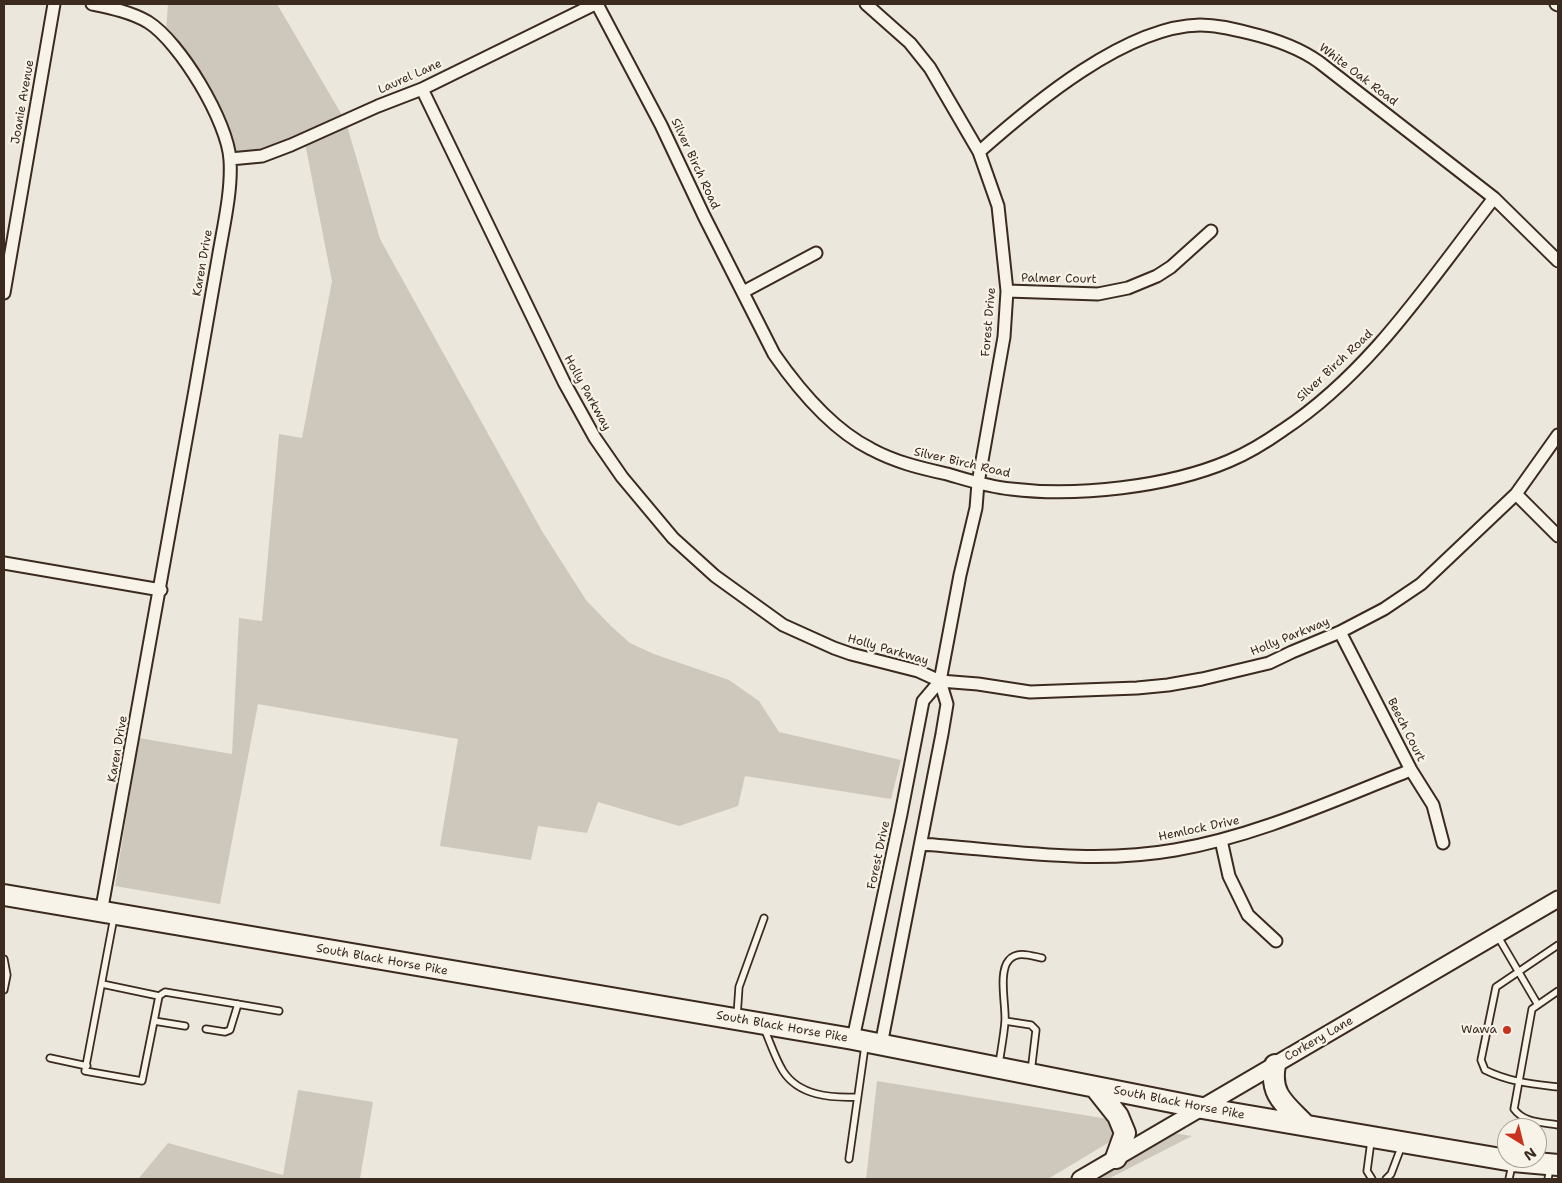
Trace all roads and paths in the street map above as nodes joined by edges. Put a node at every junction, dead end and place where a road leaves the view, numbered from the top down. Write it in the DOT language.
graph roads {
  1 [pos="54,4"];
  2 [pos="92,4"];
  3 [pos="596,4"];
  4 [pos="873,6"];
  5 [pos="422,89"];
  6 [pos="979,152"];
  7 [pos="230,159"];
  8 [pos="1494,198"];
  9 [pos="1211,231"];
  10 [pos="816,252"];
  11 [pos="1558,261"];
  12 [pos="743,292"];
  13 [pos="1007,292"];
  14 [pos="4,293"];
  15 [pos="1558,435"];
  16 [pos="978,484"];
  17 [pos="1516,494"];
  18 [pos="1558,536"];
  19 [pos="4,564"];
  20 [pos="161,590"];
  21 [pos="1340,632"];
  22 [pos="940,681"];
  23 [pos="1411,770"];
  24 [pos="1222,840"];
  25 [pos="1444,843"];
  26 [pos="921,844"];
  27 [pos="4,895"];
  28 [pos="1558,899"];
  29 [pos="108,914"];
  30 [pos="764,918"];
  31 [pos="1497,935"];
  32 [pos="1276,941"];
  33 [pos="1558,946"];
  34 [pos="1042,958"];
  35 [pos="4,959"];
  36 [pos="1518,972"];
  37 [pos="102,984"];
  38 [pos="4,990"];
  39 [pos="1558,991"];
  40 [pos="159,996"];
  41 [pos="238,1004"];
  42 [pos="1538,1005"];
  43 [pos="279,1011"];
  44 [pos="736,1020"];
  45 [pos="154,1021"];
  46 [pos="1005,1021"];
  47 [pos="762,1024"];
  48 [pos="185,1026"];
  49 [pos="206,1029"];
  50 [pos="867,1042"];
  51 [pos="50,1058"];
  52 [pos="1275,1065"];
  53 [pos="87,1066"];
  54 [pos="999,1068"];
  55 [pos="1030,1074"];
  56 [pos="1519,1083"];
  57 [pos="1094,1087"];
  58 [pos="1558,1087"];
  59 [pos="858,1097"];
  60 [pos="1202,1108"];
  61 [pos="1304,1125"];
  62 [pos="1558,1125"];
  63 [pos="1372,1137"];
  64 [pos="1403,1142"];
  65 [pos="1116,1158"];
  66 [pos="849,1160"];
  67 [pos="1552,1169"];
  68 [pos="1511,1170"];
  69 [pos="1080,1179"];
  70 [pos="1372,1179"];
  71 [pos="1386,1179"];
  1 -- 14 [label="street, Joanie Avenue"];
  2 -- 7 [label="street, Karen Drive"];
  3 -- 5 [label="street, Laurel Lane"];
  3 -- 12 [label="street, Silver Birch Road"];
  4 -- 6 [label="street, Forest Drive"];
  5 -- 7 [label="street, Laurel Lane"];
  5 -- 22 [label="street, Holly Parkway"];
  6 -- 8 [label="street, White Oak Road"];
  6 -- 13 [label="street, Forest Drive"];
  7 -- 20 [label="street, Karen Drive"];
  8 -- 11 [label="street, White Oak Road"];
  8 -- 16 [label="street, Silver Birch Road"];
  9 -- 13 [label="street, Palmer Court"];
  10 -- 12 [label="street"];
  12 -- 16 [label="street, Silver Birch Road"];
  13 -- 16 [label="street, Forest Drive"];
  15 -- 17 [label="street, Holly Parkway"];
  16 -- 22 [label="street, Forest Drive"];
  17 -- 18 [label="street"];
  17 -- 21 [label="street, Holly Parkway"];
  19 -- 20 [label="street"];
  20 -- 29 [label="street, Karen Drive"];
  21 -- 22 [label="street, Holly Parkway"];
  21 -- 23 [label="street, Beech Court"];
  22 -- 26 [label="street, Forest Drive"];
  22 -- 50 [label="street, Forest Drive"];
  23 -- 24 [label="street, Hemlock Drive"];
  23 -- 25 [label="street, Beech Court"];
  24 -- 26 [label="street, Hemlock Drive"];
  24 -- 32 [label="street"];
  26 -- 50 [label="street, Forest Drive"];
  27 -- 29 [label="highway, South Black Horse Pike"];
  28 -- 31 [label="street, Corkery Lane"];
  29 -- 37 [label="lane"];
  29 -- 44 [label="highway, South Black Horse Pike"];
  30 -- 44 [label="lane"];
  31 -- 36 [label="lane"];
  31 -- 52 [label="street, Corkery Lane"];
  33 -- 36 [label="lane"];
  34 -- 46 [label="lane"];
  35 -- 38 [label="lane"];
  36 -- 42 [label="lane"];
  36 -- 56 [label="lane"];
  37 -- 40 [label="lane"];
  37 -- 53 [label="lane"];
  39 -- 42 [label="lane"];
  40 -- 41 [label="lane"];
  40 -- 45 [label="lane"];
  41 -- 43 [label="lane"];
  41 -- 49 [label="lane"];
  42 -- 56 [label="lane"];
  44 -- 47 [label="highway, South Black Horse Pike"];
  45 -- 48 [label="lane"];
  45 -- 53 [label="lane"];
  46 -- 54 [label="lane"];
  46 -- 55 [label="lane"];
  47 -- 50 [label="highway, South Black Horse Pike"];
  47 -- 59 [label="lane"];
  50 -- 54 [label="highway, South Black Horse Pike"];
  50 -- 59 [label="lane"];
  51 -- 53 [label="lane"];
  52 -- 60 [label="street, Corkery Lane"];
  52 -- 61 [label="highway"];
  54 -- 55 [label="highway, South Black Horse Pike"];
  55 -- 57 [label="highway, South Black Horse Pike"];
  56 -- 58 [label="lane"];
  56 -- 62 [label="lane"];
  57 -- 60 [label="highway, South Black Horse Pike"];
  57 -- 65 [label="highway"];
  59 -- 66 [label="lane"];
  60 -- 61 [label="highway, South Black Horse Pike"];
  60 -- 65 [label="street, Corkery Lane"];
  61 -- 63 [label="highway, South Black Horse Pike"];
  63 -- 64 [label="highway, South Black Horse Pike"];
  63 -- 70 [label="lane"];
  64 -- 68 [label="highway, South Black Horse Pike"];
  64 -- 71 [label="lane"];
  65 -- 69 [label="street, Corkery Lane"];
  67 -- 68 [label="highway, South Black Horse Pike"];
}
